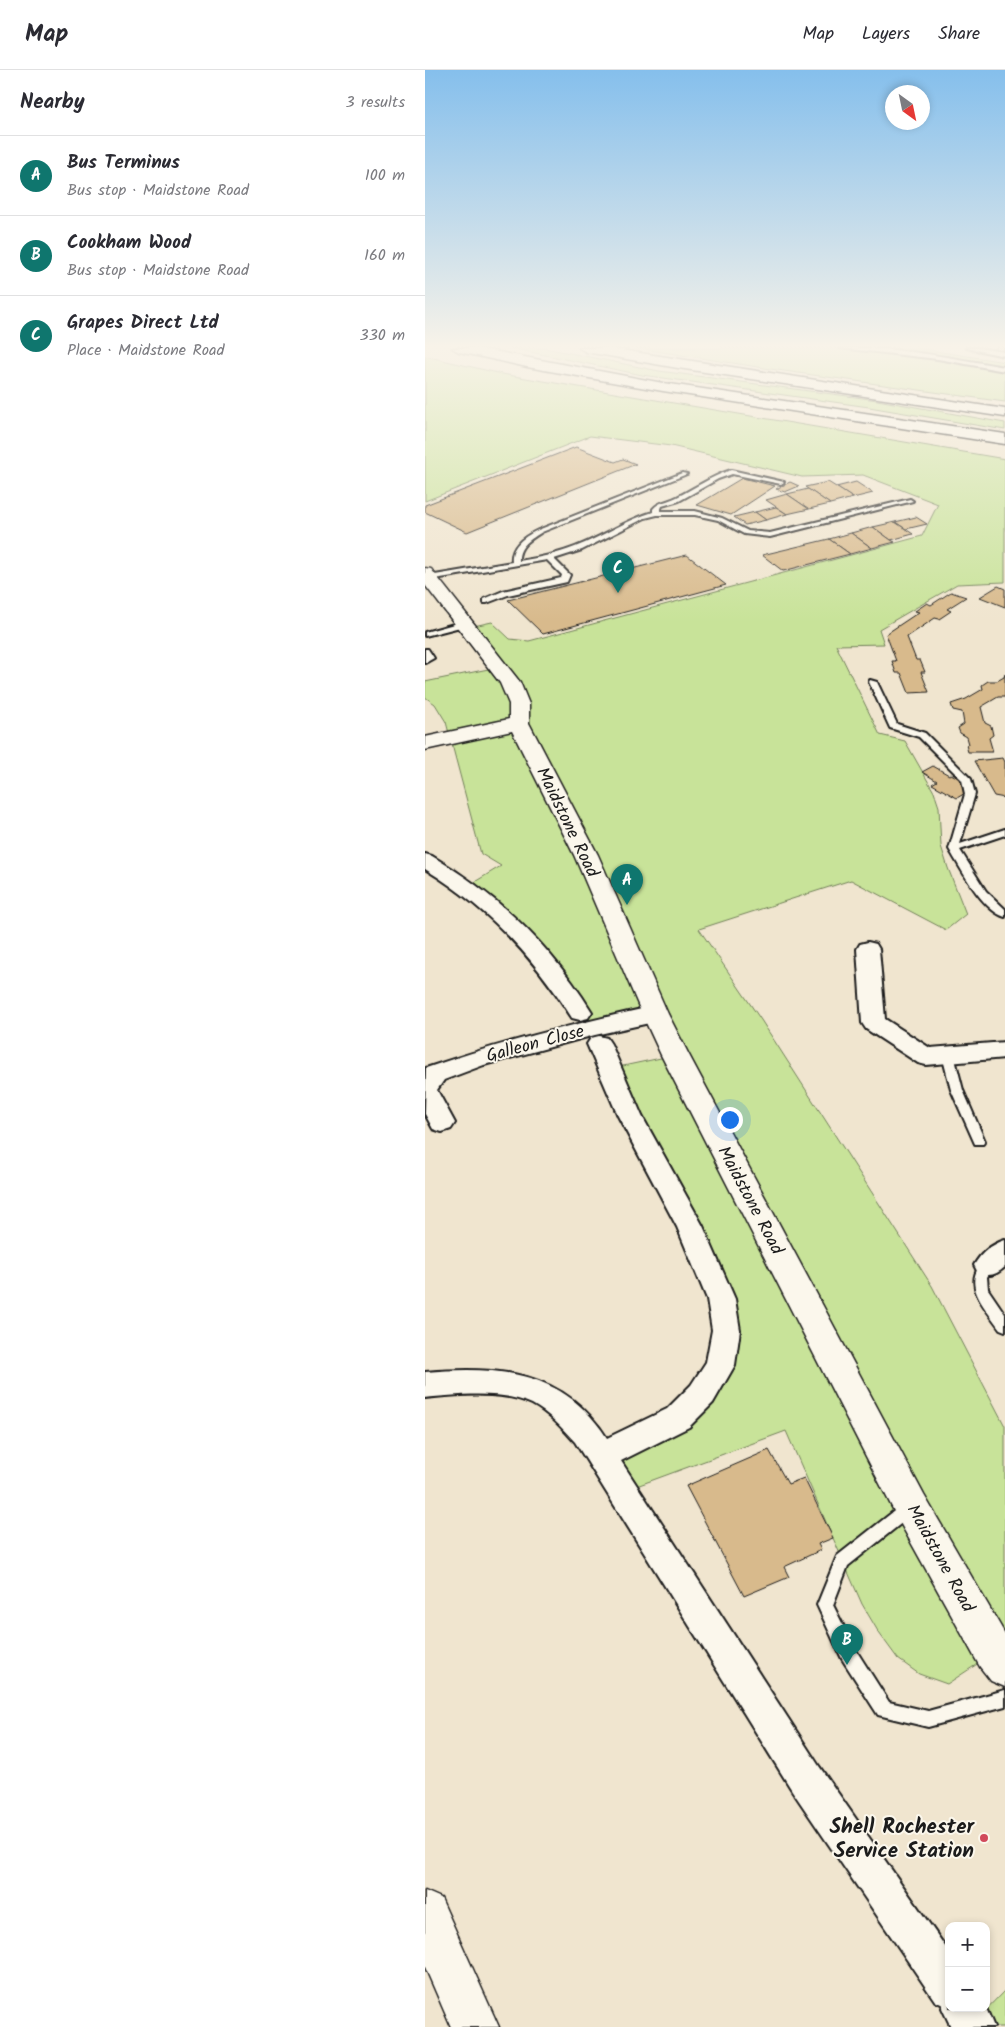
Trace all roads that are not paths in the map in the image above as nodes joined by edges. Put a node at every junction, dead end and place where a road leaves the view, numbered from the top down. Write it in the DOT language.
graph roads {
  1 [pos="684,474"];
  2 [pos="781,482"];
  3 [pos="910,501"];
  4 [pos="657,513"];
  5 [pos="549,558"];
  6 [pos="516,564"];
  7 [pos="427,576"];
  8 [pos="487,601"];
  9 [pos="465,623"];
  10 [pos="425,634"];
  11 [pos="425,651"];
  12 [pos="425,661"];
  13 [pos="873,682"];
  14 [pos="519,722"];
  15 [pos="425,744"];
  16 [pos="1005,832"];
  17 [pos="954,849"];
  18 [pos="425,860"];
  19 [pos="1005,914"];
  20 [pos="868,949"];
  21 [pos="580,1012"];
  22 [pos="655,1014"];
  23 [pos="599,1044"];
  24 [pos="1005,1050"];
  25 [pos="948,1055"];
  26 [pos="425,1090"];
  27 [pos="442,1123"];
  28 [pos="979,1141"];
  29 [pos="996,1258"];
  30 [pos="1005,1325"];
  31 [pos="425,1385"];
  32 [pos="602,1455"];
  33 [pos="911,1507"];
  34 [pos="1005,1667"];
  35 [pos="1005,1698"];
  36 [pos="425,1914"];
  37 [pos="945,1981"];
  38 [pos="965,2012"];
  39 [pos="475,2027"];
  40 [pos="974,2027"];
  1 -- 6 [label="lane"];
  2 -- 4 [label="lane"];
  3 -- 4 [label="lane"];
  4 -- 5 [label="lane"];
  5 -- 6 [label="lane"];
  5 -- 8 [label="lane"];
  6 -- 7 [label="lane"];
  7 -- 9 [label="main road, Maidstone Road"];
  9 -- 10 [label="lane"];
  9 -- 14 [label="main road, Maidstone Road"];
  11 -- 12 [label="lane"];
  13 -- 17 [label="lane"];
  14 -- 15 [label="main road"];
  14 -- 22 [label="main road, Maidstone Road"];
  16 -- 17 [label="lane"];
  17 -- 19 [label="lane"];
  18 -- 21 [label="street"];
  20 -- 25 [label="street"];
  22 -- 26 [label="street, Galleon Close"];
  22 -- 33 [label="main road, Maidstone Road"];
  23 -- 32 [label="street"];
  24 -- 25 [label="street"];
  25 -- 28 [label="lane"];
  26 -- 27 [label="street, Galleon Close"];
  29 -- 30 [label="lane"];
  31 -- 32 [label="street"];
  32 -- 37 [label="street"];
  33 -- 34 [label="main road, Maidstone Road"];
  33 -- 35 [label="lane"];
  36 -- 39 [label="main road"];
  38 -- 40 [label="street"];
}
